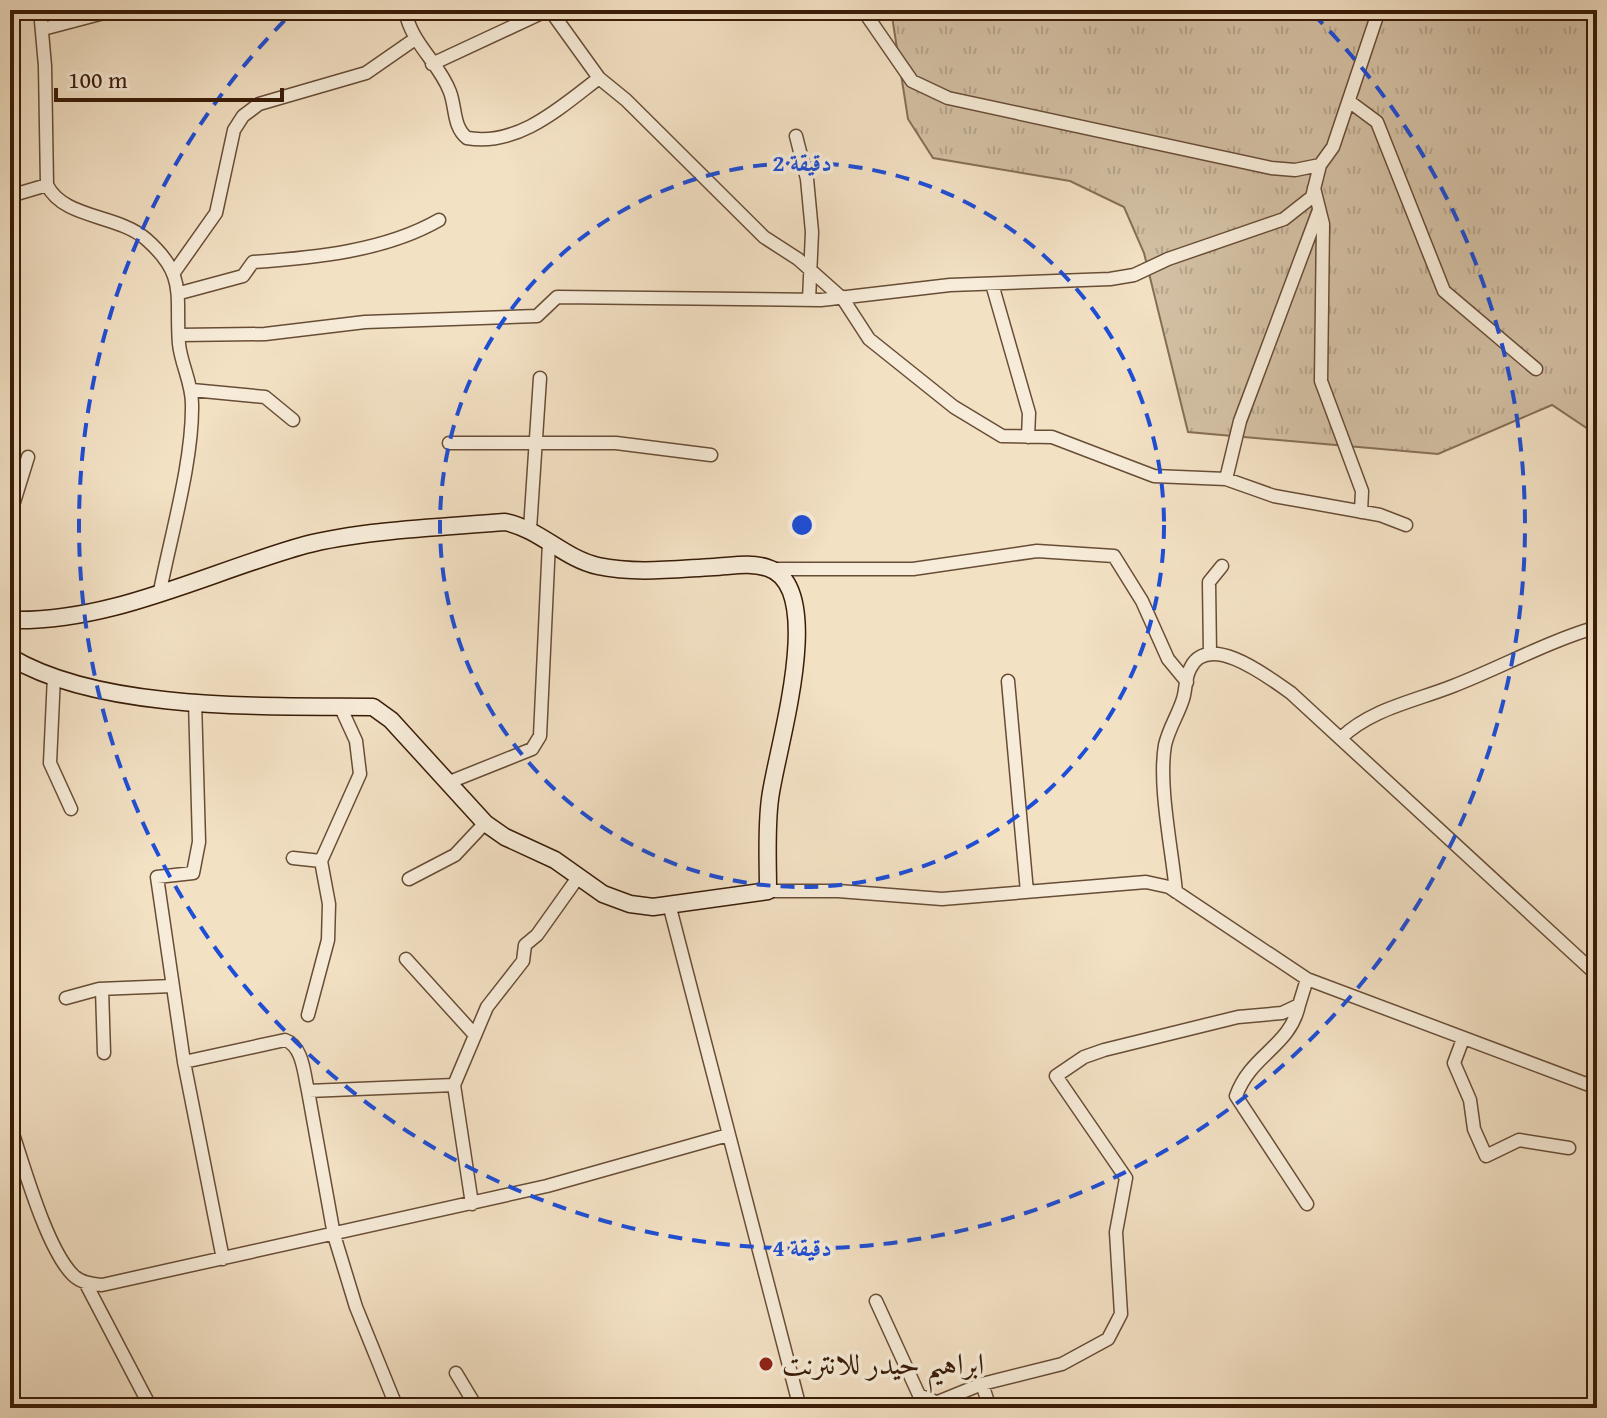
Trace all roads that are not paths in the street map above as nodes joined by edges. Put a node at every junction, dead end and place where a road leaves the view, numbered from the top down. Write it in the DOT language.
graph roads {
  1 [pos="40,10"];
  2 [pos="115,10"];
  3 [pos="405,10"];
  4 [pos="549,10"];
  5 [pos="863,10"];
  6 [pos="1379,10"];
  7 [pos="43,29"];
  8 [pos="415,39"];
  9 [pos="432,64"];
  10 [pos="599,78"];
  11 [pos="1350,102"];
  12 [pos="796,136"];
  13 [pos="1320,165"];
  14 [pos="47,185"];
  15 [pos="1314,188"];
  16 [pos="10,196"];
  17 [pos="1319,209"];
  18 [pos="439,220"];
  19 [pos="808,267"];
  20 [pos="175,271"];
  21 [pos="992,284"];
  22 [pos="180,293"];
  23 [pos="843,299"];
  24 [pos="809,300"];
  25 [pos="179,335"];
  26 [pos="1536,369"];
  27 [pos="540,378"];
  28 [pos="192,390"];
  29 [pos="293,420"];
  30 [pos="1028,437"];
  31 [pos="535,441"];
  32 [pos="449,443"];
  33 [pos="711,455"];
  34 [pos="28,457"];
  35 [pos="1226,479"];
  36 [pos="10,511"];
  37 [pos="1361,512"];
  38 [pos="1406,525"];
  39 [pos="530,529"];
  40 [pos="549,542"];
  41 [pos="1222,566"];
  42 [pos="772,569"];
  43 [pos="160,591"];
  44 [pos="10,620"];
  45 [pos="1597,627"];
  46 [pos="1210,654"];
  47 [pos="10,657"];
  48 [pos="54,676"];
  49 [pos="1008,681"];
  50 [pos="1187,682"];
  51 [pos="195,701"];
  52 [pos="340,706"];
  53 [pos="1341,738"];
  54 [pos="447,783"];
  55 [pos="71,809"];
  56 [pos="485,823"];
  57 [pos="293,858"];
  58 [pos="321,861"];
  59 [pos="579,876"];
  60 [pos="409,879"];
  61 [pos="768,891"];
  62 [pos="1027,892"];
  63 [pos="1176,892"];
  64 [pos="669,904"];
  65 [pos="406,959"];
  66 [pos="1597,975"];
  67 [pos="1307,979"];
  68 [pos="172,986"];
  69 [pos="102,989"];
  70 [pos="66,998"];
  71 [pos="1299,1005"];
  72 [pos="308,1015"];
  73 [pos="474,1034"];
  74 [pos="1463,1039"];
  75 [pos="104,1053"];
  76 [pos="184,1062"];
  77 [pos="454,1085"];
  78 [pos="1597,1088"];
  79 [pos="308,1091"];
  80 [pos="10,1125"];
  81 [pos="728,1135"];
  82 [pos="1569,1148"];
  83 [pos="472,1204"];
  84 [pos="1307,1204"];
  85 [pos="334,1235"];
  86 [pos="223,1259"];
  87 [pos="85,1282"];
  88 [pos="876,1301"];
  89 [pos="456,1373"];
  90 [pos="982,1384"];
  91 [pos="936,1402"];
  92 [pos="151,1408"];
  93 [pos="397,1408"];
  94 [pos="477,1408"];
  95 [pos="800,1408"];
  96 [pos="923,1408"];
  97 [pos="990,1408"];
  1 -- 7 [label="street"];
  2 -- 7 [label="street"];
  3 -- 8 [label="street"];
  4 -- 9 [label="street"];
  4 -- 10 [label="street"];
  5 -- 13 [label="street"];
  6 -- 11 [label="street"];
  7 -- 14 [label="street"];
  8 -- 9 [label="street"];
  8 -- 20 [label="street"];
  9 -- 10 [label="street"];
  10 -- 19 [label="street"];
  11 -- 13 [label="street"];
  11 -- 26 [label="street"];
  12 -- 19 [label="street"];
  13 -- 15 [label="street"];
  14 -- 16 [label="street"];
  14 -- 20 [label="street"];
  15 -- 17 [label="street"];
  15 -- 21 [label="street"];
  17 -- 35 [label="street"];
  17 -- 37 [label="street"];
  18 -- 22 [label="street"];
  19 -- 23 [label="street"];
  19 -- 24 [label="street"];
  20 -- 22 [label="street"];
  21 -- 23 [label="street"];
  21 -- 30 [label="street"];
  22 -- 25 [label="street"];
  23 -- 24 [label="street"];
  23 -- 30 [label="street"];
  24 -- 25 [label="street"];
  25 -- 28 [label="street"];
  27 -- 31 [label="street"];
  28 -- 29 [label="street"];
  28 -- 43 [label="street"];
  30 -- 35 [label="street"];
  31 -- 32 [label="street"];
  31 -- 33 [label="street"];
  31 -- 39 [label="street"];
  34 -- 36 [label="street"];
  35 -- 37 [label="street"];
  37 -- 38 [label="street"];
  39 -- 40 [label="street"];
  39 -- 43 [label="street"];
  40 -- 42 [label="street"];
  40 -- 54 [label="street"];
  41 -- 46 [label="street"];
  42 -- 50 [label="street"];
  42 -- 61 [label="street"];
  43 -- 44 [label="street"];
  45 -- 53 [label="street"];
  46 -- 50 [label="street"];
  46 -- 53 [label="street"];
  47 -- 48 [label="street"];
  48 -- 51 [label="street"];
  48 -- 55 [label="street"];
  49 -- 62 [label="street"];
  50 -- 63 [label="street"];
  51 -- 52 [label="street"];
  51 -- 68 [label="street"];
  52 -- 54 [label="street"];
  52 -- 58 [label="street"];
  53 -- 66 [label="street"];
  54 -- 56 [label="street"];
  56 -- 59 [label="street"];
  56 -- 60 [label="street"];
  57 -- 58 [label="street"];
  58 -- 72 [label="street"];
  59 -- 64 [label="street"];
  59 -- 73 [label="street"];
  61 -- 62 [label="street"];
  61 -- 64 [label="street"];
  62 -- 63 [label="street"];
  63 -- 67 [label="street"];
  64 -- 81 [label="street"];
  65 -- 73 [label="street"];
  67 -- 71 [label="street"];
  67 -- 74 [label="street"];
  68 -- 69 [label="street"];
  68 -- 76 [label="street"];
  69 -- 70 [label="street"];
  69 -- 75 [label="street"];
  71 -- 84 [label="street"];
  71 -- 90 [label="street"];
  73 -- 77 [label="street"];
  74 -- 78 [label="street"];
  74 -- 82 [label="street"];
  76 -- 79 [label="street"];
  76 -- 86 [label="street"];
  77 -- 79 [label="street"];
  77 -- 83 [label="street"];
  79 -- 85 [label="street"];
  80 -- 87 [label="street"];
  81 -- 83 [label="street"];
  81 -- 95 [label="street"];
  83 -- 85 [label="street"];
  85 -- 86 [label="street"];
  85 -- 93 [label="street"];
  86 -- 87 [label="street"];
  87 -- 92 [label="street"];
  88 -- 91 [label="street"];
  89 -- 94 [label="street"];
  90 -- 91 [label="street"];
  90 -- 97 [label="street"];
  91 -- 96 [label="street"];
}
